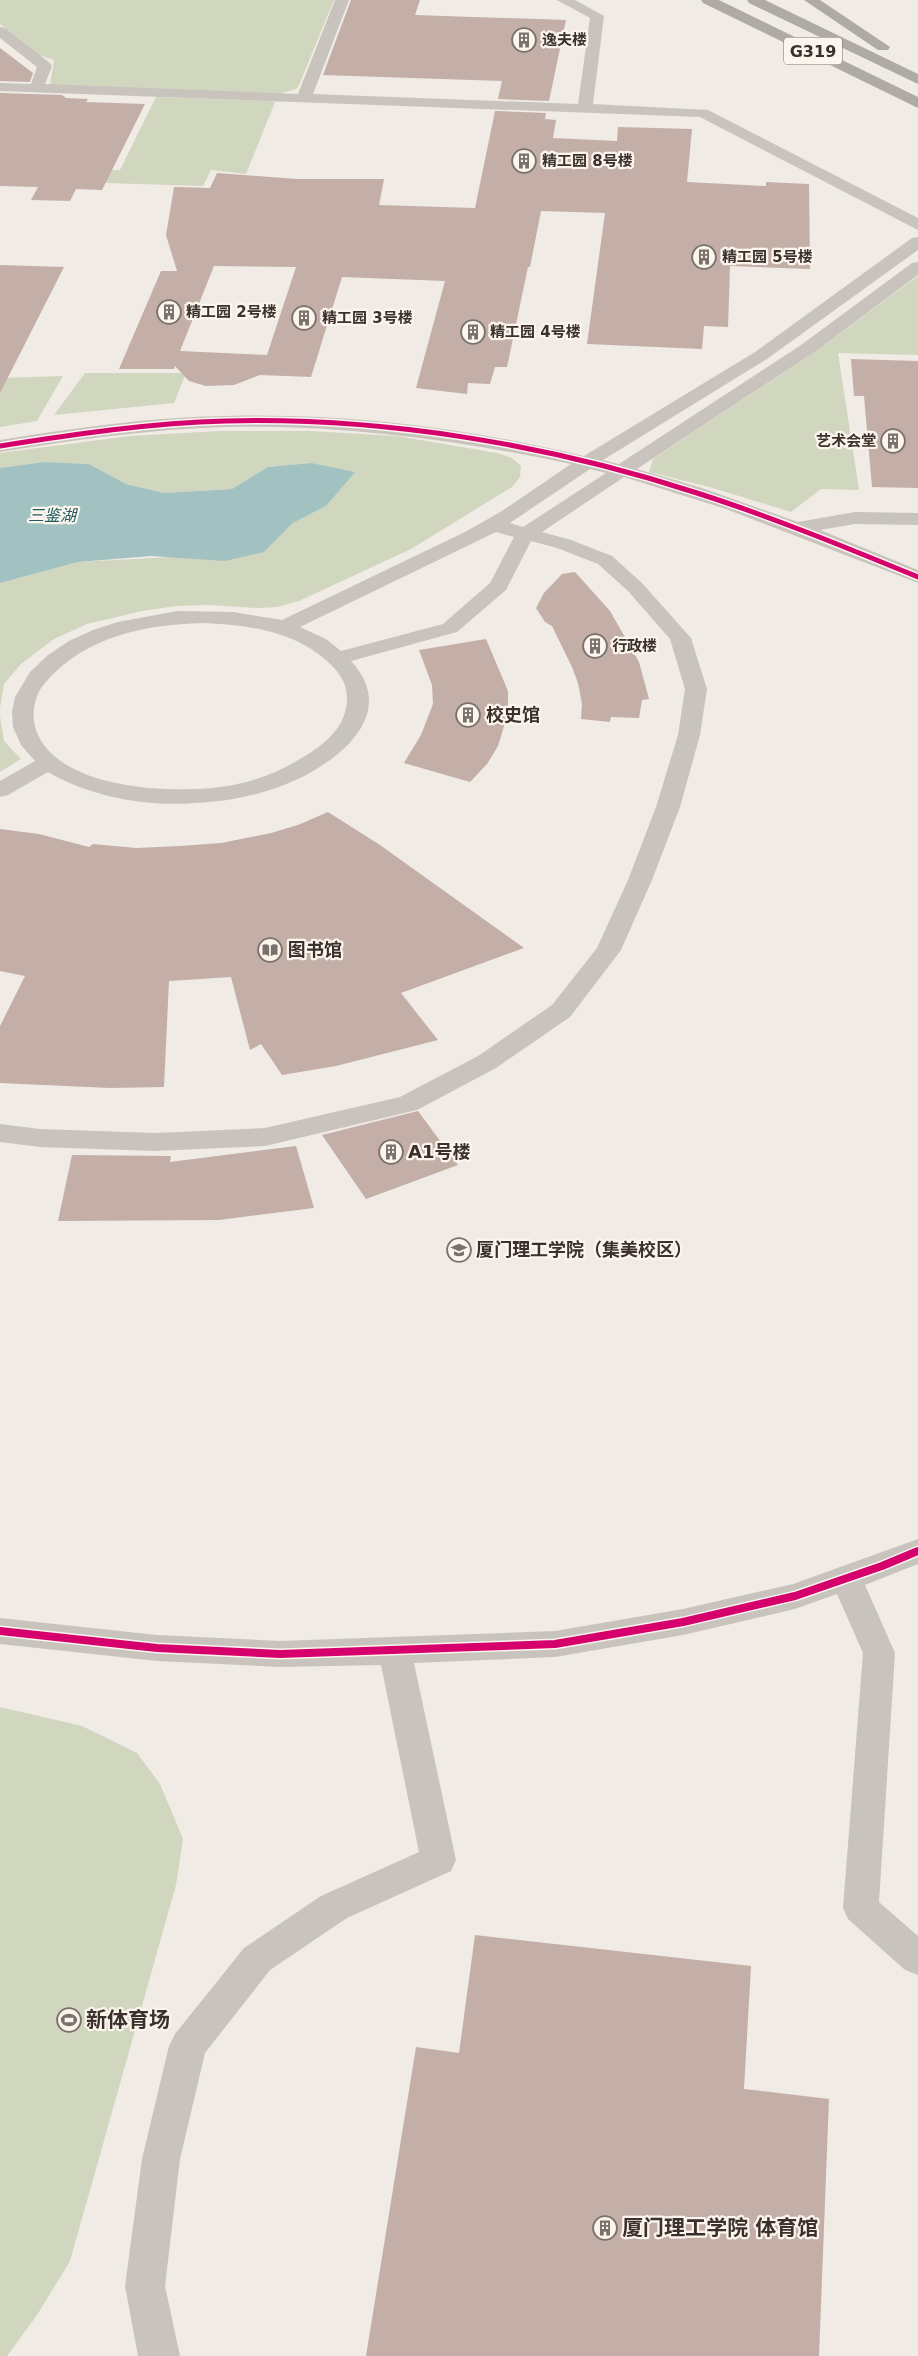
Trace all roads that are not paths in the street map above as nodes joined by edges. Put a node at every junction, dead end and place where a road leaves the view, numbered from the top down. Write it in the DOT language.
graph roads {
  1 [pos="342,0"];
  2 [pos="564,0"];
  3 [pos="708,0"];
  4 [pos="754,0"];
  5 [pos="811,0"];
  6 [pos="0,31"];
  7 [pos="918,69"];
  8 [pos="918,80"];
  9 [pos="0,87"];
  10 [pos="36,88"];
  11 [pos="304,98"];
  12 [pos="918,103"];
  13 [pos="585,109"];
  14 [pos="918,225"];
  15 [pos="918,242"];
  16 [pos="918,267"];
  17 [pos="0,446"];
  18 [pos="587,462"];
  19 [pos="620,470"];
  20 [pos="918,519"];
  21 [pos="494,525"];
  22 [pos="796,528"];
  23 [pos="525,534"];
  24 [pos="918,577"];
  25 [pos="280,627"];
  26 [pos="338,658"];
  27 [pos="50,762"];
  28 [pos="0,790"];
  29 [pos="0,1133"];
  30 [pos="918,1551"];
  31 [pos="846,1579"];
  32 [pos="0,1631"];
  33 [pos="395,1652"];
  34 [pos="918,1959"];
  35 [pos="159,2356"];
  1 -- 11 [label="street"];
  2 -- 13 [label="street"];
  3 -- 12 [label="highway, G319"];
  4 -- 8 [label="highway, G319"];
  5 -- 7 [label="highway"];
  6 -- 10 [label="street"];
  9 -- 10 [label="street"];
  10 -- 11 [label="street"];
  11 -- 13 [label="street"];
  13 -- 14 [label="street"];
  15 -- 18 [label="street"];
  16 -- 19 [label="street"];
  17 -- 18 [label="street"];
  18 -- 19 [label="street"];
  18 -- 21 [label="street"];
  19 -- 22 [label="street"];
  19 -- 23 [label="street"];
  20 -- 22 [label="street"];
  21 -- 23 [label="street"];
  21 -- 25 [label="street"];
  22 -- 24 [label="street"];
  23 -- 26 [label="street"];
  23 -- 29 [label="street"];
  25 -- 26 [label="street"];
  25 -- 27 [label="street"];
  26 -- 27 [label="street"];
  27 -- 28 [label="street"];
  30 -- 31 [label="street"];
  31 -- 33 [label="street"];
  31 -- 34 [label="street"];
  32 -- 33 [label="street"];
  33 -- 35 [label="street"];
}
